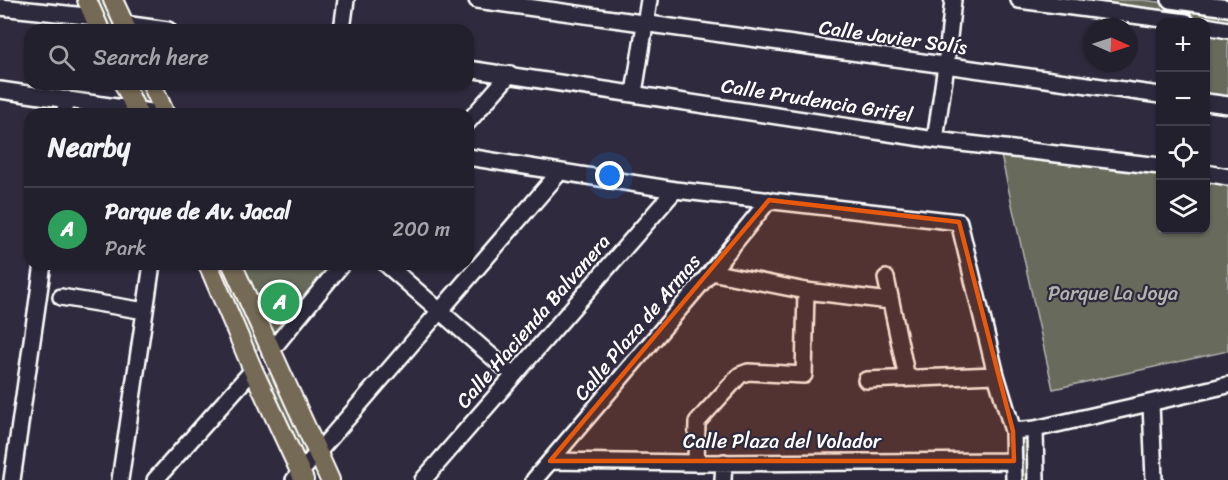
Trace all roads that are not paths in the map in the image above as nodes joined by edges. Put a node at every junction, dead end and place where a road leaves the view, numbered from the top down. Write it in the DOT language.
graph roads {
  1 [pos="87,0"];
  2 [pos="113,0"];
  3 [pos="346,0"];
  4 [pos="477,0"];
  5 [pos="649,0"];
  6 [pos="953,0"];
  7 [pos="1019,0"];
  8 [pos="1177,0"];
  9 [pos="0,7"];
  10 [pos="1228,8"];
  11 [pos="1179,18"];
  12 [pos="1156,19"];
  13 [pos="97,24"];
  14 [pos="125,24"];
  15 [pos="343,24"];
  16 [pos="645,24"];
  17 [pos="1210,27"];
  18 [pos="1228,30"];
  19 [pos="946,66"];
  20 [pos="474,70"];
  21 [pos="510,74"];
  22 [pos="0,90"];
  23 [pos="127,90"];
  24 [pos="155,90"];
  25 [pos="634,93"];
  26 [pos="1156,94"];
  27 [pos="1210,103"];
  28 [pos="1228,105"];
  29 [pos="66,106"];
  30 [pos="90,108"];
  31 [pos="135,108"];
  32 [pos="162,108"];
  33 [pos="474,115"];
  34 [pos="935,140"];
  35 [pos="474,158"];
  36 [pos="1156,166"];
  37 [pos="559,173"];
  38 [pos="1210,174"];
  39 [pos="1228,177"];
  40 [pos="675,190"];
  41 [pos="769,200"];
  42 [pos="42,270"];
  43 [pos="151,270"];
  44 [pos="210,270"];
  45 [pos="235,270"];
  46 [pos="337,270"];
  47 [pos="393,270"];
  48 [pos="711,272"];
  49 [pos="886,278"];
  50 [pos="806,291"];
  51 [pos="61,297"];
  52 [pos="890,301"];
  53 [pos="440,309"];
  54 [pos="145,311"];
  55 [pos="270,351"];
  56 [pos="505,368"];
  57 [pos="252,370"];
  58 [pos="996,375"];
  59 [pos="907,378"];
  60 [pos="866,380"];
  61 [pos="1228,385"];
  62 [pos="1152,403"];
  63 [pos="1035,429"];
  64 [pos="1012,431"];
  65 [pos="317,453"];
  66 [pos="550,461"];
  67 [pos="1014,461"];
  68 [pos="724,462"];
  69 [pos="696,463"];
  70 [pos="300,478"];
  71 [pos="12,480"];
  72 [pos="120,480"];
  73 [pos="155,480"];
  74 [pos="330,480"];
  75 [pos="423,480"];
  76 [pos="534,480"];
  77 [pos="723,480"];
  78 [pos="1014,480"];
  79 [pos="1036,480"];
  80 [pos="1154,480"];
  1 -- 13 [label="main road"];
  2 -- 14 [label="main road"];
  3 -- 15 [label="street"];
  4 -- 16 [label="street, Calle Javier Solís"];
  5 -- 16 [label="street"];
  6 -- 19 [label="street"];
  7 -- 12 [label="street"];
  8 -- 10 [label="street"];
  8 -- 11 [label="street"];
  9 -- 13 [label="street"];
  16 -- 19 [label="street, Calle Javier Solís"];
  16 -- 25 [label="street"];
  17 -- 18 [label="street"];
  19 -- 26 [label="street, Calle Javier Solís"];
  19 -- 34 [label="street"];
  20 -- 21 [label="street, Calle Prudencia Grifel"];
  21 -- 25 [label="street, Calle Prudencia Grifel"];
  21 -- 33 [label="street"];
  22 -- 29 [label="street"];
  23 -- 31 [label="main road"];
  24 -- 32 [label="main road"];
  25 -- 34 [label="street, Calle Prudencia Grifel"];
  27 -- 28 [label="street"];
  29 -- 30 [label="street"];
  34 -- 36 [label="street, Calle Prudencia Grifel"];
  35 -- 37 [label="street"];
  37 -- 40 [label="street"];
  37 -- 53 [label="street"];
  38 -- 39 [label="street"];
  40 -- 41 [label="street"];
  40 -- 75 [label="street, Calle Hacienda Balvanera"];
  41 -- 48 [label="street, Calle Plaza de Armas"];
  41 -- 58 [label="street"];
  42 -- 71 [label="street"];
  43 -- 54 [label="street"];
  44 -- 57 [label="main road"];
  45 -- 55 [label="main road"];
  46 -- 55 [label="street"];
  47 -- 53 [label="street"];
  48 -- 50 [label="street"];
  48 -- 66 [label="street, Calle Plaza de Armas"];
  49 -- 52 [label="street"];
  50 -- 52 [label="street"];
  50 -- 69 [label="street"];
  51 -- 54 [label="street"];
  52 -- 59 [label="street"];
  53 -- 56 [label="street"];
  53 -- 65 [label="street"];
  54 -- 72 [label="street"];
  55 -- 65 [label="main road"];
  57 -- 70 [label="main road"];
  57 -- 73 [label="street"];
  58 -- 59 [label="street"];
  58 -- 64 [label="street"];
  59 -- 60 [label="street"];
  61 -- 62 [label="street"];
  62 -- 63 [label="street"];
  62 -- 80 [label="street"];
  63 -- 64 [label="street"];
  63 -- 79 [label="street"];
  64 -- 67 [label="street"];
  65 -- 70 [label="street"];
  65 -- 74 [label="main road"];
  66 -- 69 [label="street, Calle Plaza del Volador"];
  66 -- 76 [label="street, Calle Plaza de Armas"];
  67 -- 68 [label="street, Calle Plaza del Volador"];
  67 -- 78 [label="street"];
  68 -- 69 [label="street, Calle Plaza del Volador"];
  68 -- 77 [label="street"];
}
